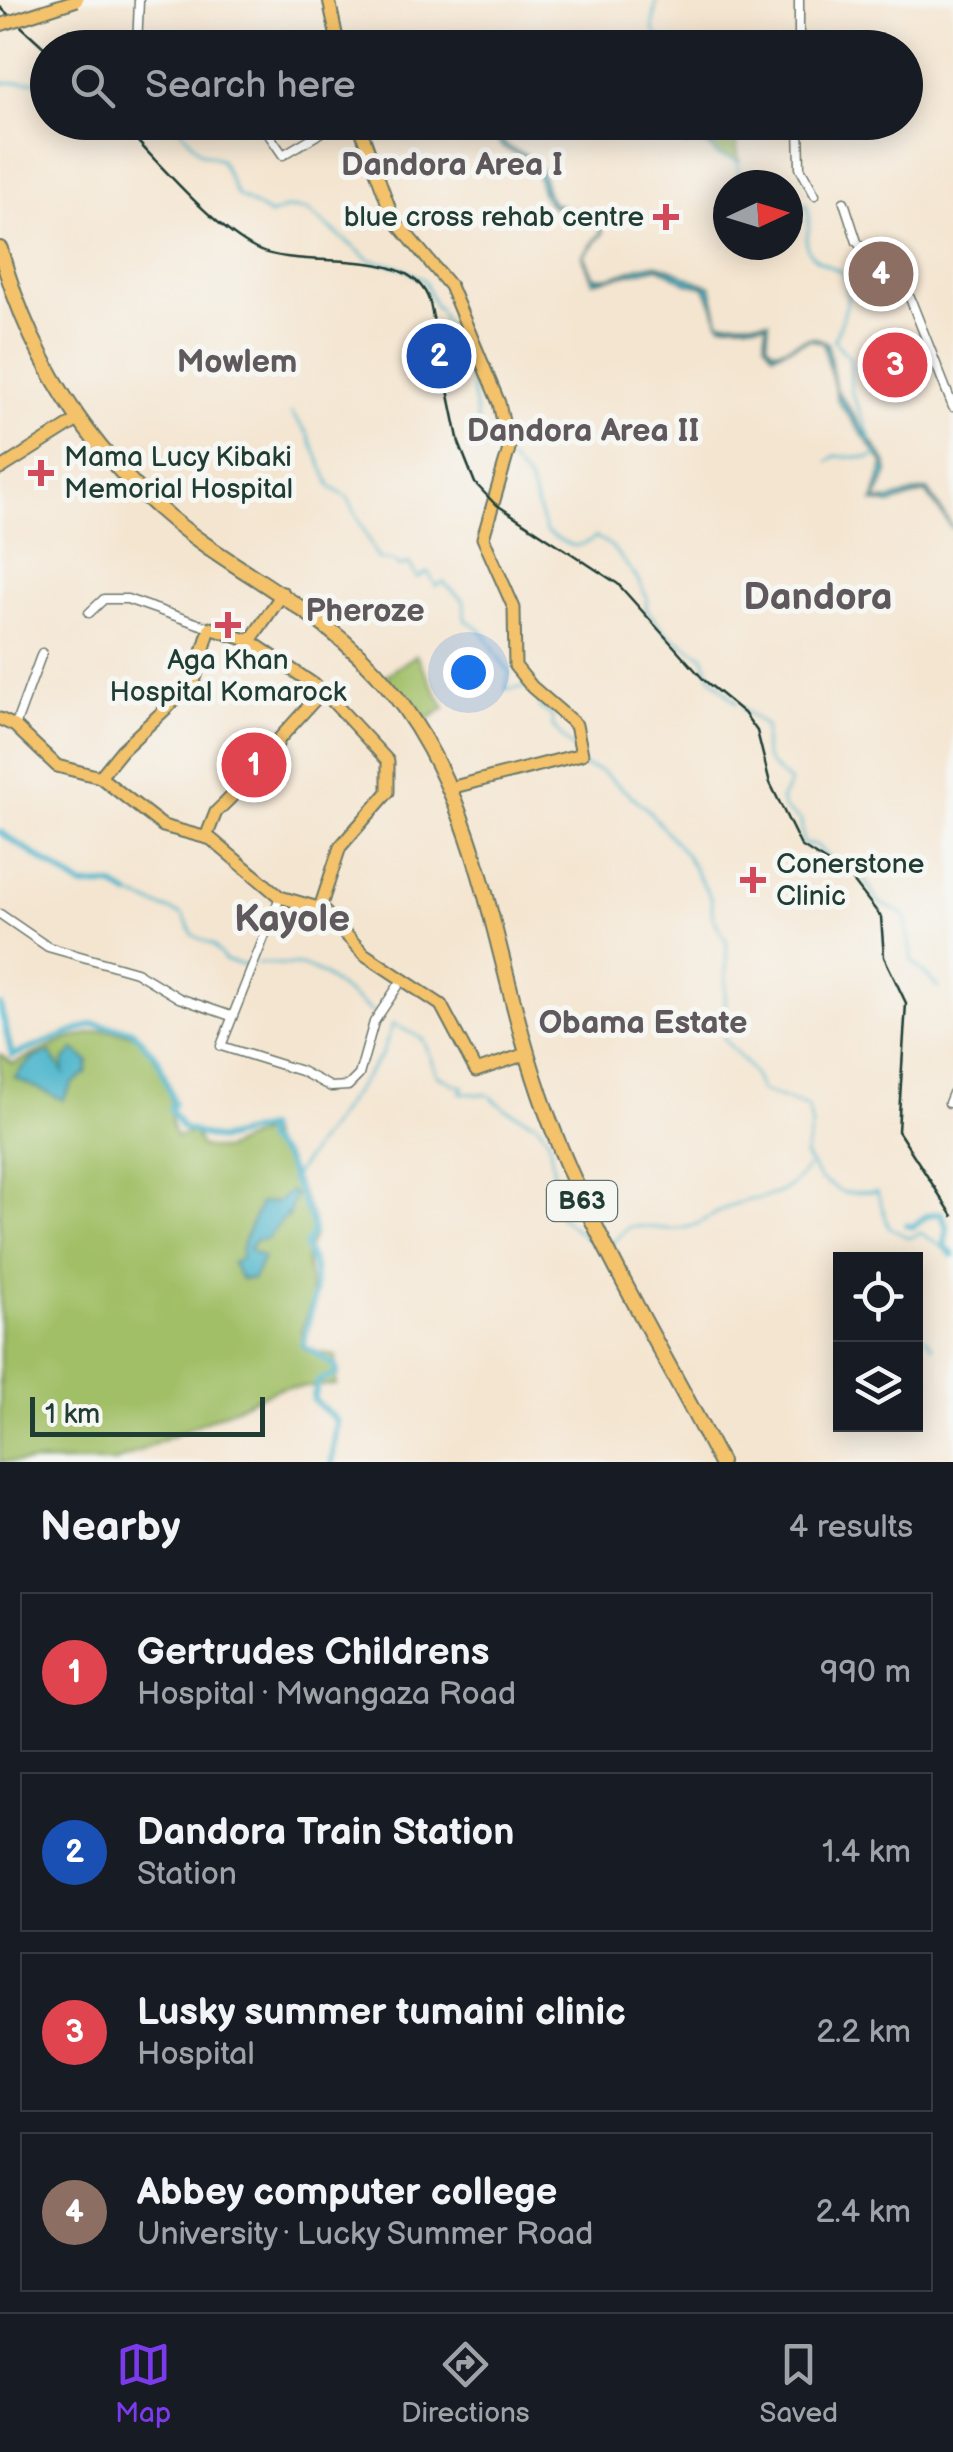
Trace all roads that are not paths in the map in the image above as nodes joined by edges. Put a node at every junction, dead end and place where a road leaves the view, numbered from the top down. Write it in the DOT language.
graph roads {
  1 [pos="55,0"];
  2 [pos="139,0"];
  3 [pos="799,0"];
  4 [pos="76,1"];
  5 [pos="0,22"];
  6 [pos="138,30"];
  7 [pos="799,30"];
  8 [pos="272,140"];
  9 [pos="308,140"];
  10 [pos="365,140"];
  11 [pos="799,140"];
  12 [pos="815,195"];
  13 [pos="844,202"];
  14 [pos="0,249"];
  15 [pos="21,310"];
  16 [pos="953,406"];
  17 [pos="78,420"];
  18 [pos="0,470"];
  19 [pos="283,593"];
  20 [pos="89,612"];
  21 [pos="322,621"];
  22 [pos="210,628"];
  23 [pos="250,641"];
  24 [pos="42,653"];
  25 [pos="319,693"];
  26 [pos="0,719"];
  27 [pos="15,726"];
  28 [pos="100,778"];
  29 [pos="450,788"];
  30 [pos="206,837"];
  31 [pos="280,896"];
  32 [pos="320,908"];
  33 [pos="0,914"];
  34 [pos="402,980"];
  35 [pos="231,1016"];
  36 [pos="526,1054"];
  37 [pos="720,1462"];
  1 -- 5 [label="main road"];
  2 -- 6 [label="street"];
  3 -- 7 [label="street"];
  4 -- 5 [label="main road, bridge"];
  8 -- 9 [label="street"];
  10 -- 29 [label="main road"];
  11 -- 12 [label="street"];
  13 -- 16 [label="street"];
  14 -- 15 [label="highway, B63"];
  15 -- 17 [label="highway, B63"];
  15 -- 21 [label="highway, B63"];
  17 -- 18 [label="main road"];
  17 -- 19 [label="highway, B63"];
  19 -- 21 [label="highway, B63"];
  19 -- 23 [label="main road"];
  20 -- 22 [label="street"];
  21 -- 29 [label="highway, B63"];
  22 -- 23 [label="main road"];
  22 -- 28 [label="main road"];
  23 -- 25 [label="main road"];
  24 -- 27 [label="street"];
  25 -- 30 [label="main road"];
  25 -- 32 [label="main road"];
  26 -- 27 [label="main road"];
  27 -- 28 [label="main road"];
  28 -- 30 [label="main road"];
  29 -- 36 [label="highway, B63"];
  30 -- 31 [label="main road"];
  31 -- 32 [label="main road"];
  31 -- 35 [label="street"];
  32 -- 34 [label="main road"];
  33 -- 35 [label="street"];
  34 -- 35 [label="street"];
  34 -- 36 [label="main road"];
  36 -- 37 [label="highway, B63"];
}
